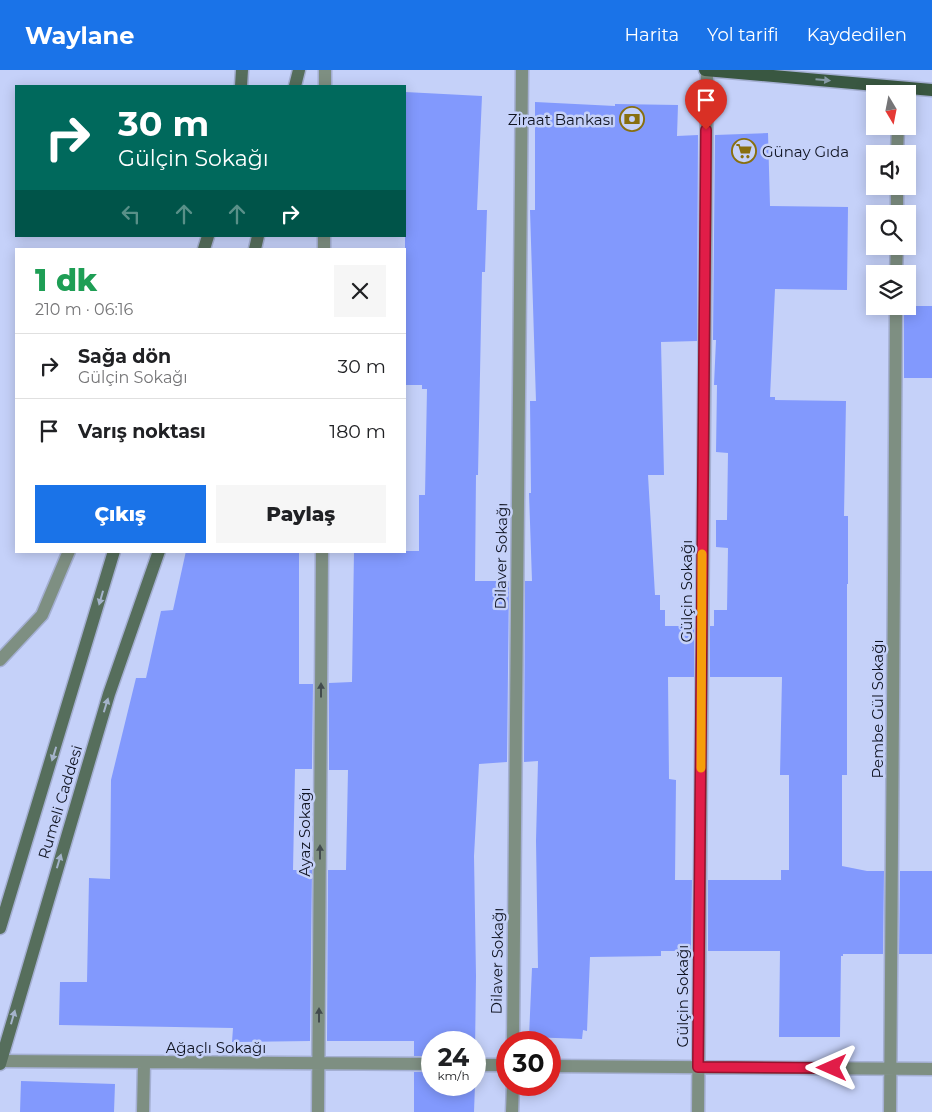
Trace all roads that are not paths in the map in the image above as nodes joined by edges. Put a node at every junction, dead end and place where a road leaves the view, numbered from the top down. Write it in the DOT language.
graph roads {
  1 [pos="242,70"];
  2 [pos="299,70"];
  3 [pos="326,70"];
  4 [pos="522,70"];
  5 [pos="706,70"];
  6 [pos="241,85"];
  7 [pos="296,85"];
  8 [pos="325,85"];
  9 [pos="866,87"];
  10 [pos="916,90"];
  11 [pos="932,90"];
  12 [pos="896,315"];
  13 [pos="68,553"];
  14 [pos="113,553"];
  15 [pos="158,553"];
  16 [pos="322,553"];
  17 [pos="0,660"];
  18 [pos="0,928"];
  19 [pos="513,1031"];
  20 [pos="0,1061"];
  21 [pos="144,1063"];
  22 [pos="318,1063"];
  23 [pos="421,1064"];
  24 [pos="561,1066"];
  25 [pos="698,1067"];
  26 [pos="890,1069"];
  27 [pos="932,1069"];
  28 [pos="513,1096"];
  29 [pos="143,1112"];
  30 [pos="318,1112"];
  31 [pos="512,1112"];
  32 [pos="698,1112"];
  33 [pos="890,1112"];
  1 -- 6 [label="street"];
  2 -- 7 [label="street"];
  3 -- 8 [label="street"];
  4 -- 19 [label="street, Dilaver Sokağı"];
  5 -- 9 [label="main road, one-way"];
  5 -- 25 [label="street, Gülçin Sokağı"];
  10 -- 11 [label="main road"];
  12 -- 26 [label="street, Pembe Gül Sokağı"];
  13 -- 17 [label="street"];
  14 -- 18 [label="street, Rumeli Caddesi, one-way"];
  20 -- 15 [label="street, Rumeli Caddesi, one-way"];
  22 -- 16 [label="street, Ayaz Sokağı, one-way"];
  20 -- 21 [label="street, Ağaçlı Sokağı"];
  21 -- 22 [label="street, Ağaçlı Sokağı"];
  21 -- 29 [label="street"];
  22 -- 23 [label="street, Ağaçlı Sokağı"];
  22 -- 30 [label="street, Ayaz Sokağı"];
  24 -- 25 [label="street"];
  25 -- 26 [label="street"];
  25 -- 32 [label="street, Gülçin Sokağı"];
  26 -- 27 [label="street"];
  26 -- 33 [label="street, Pembe Gül Sokağı"];
  28 -- 31 [label="street"];
}
